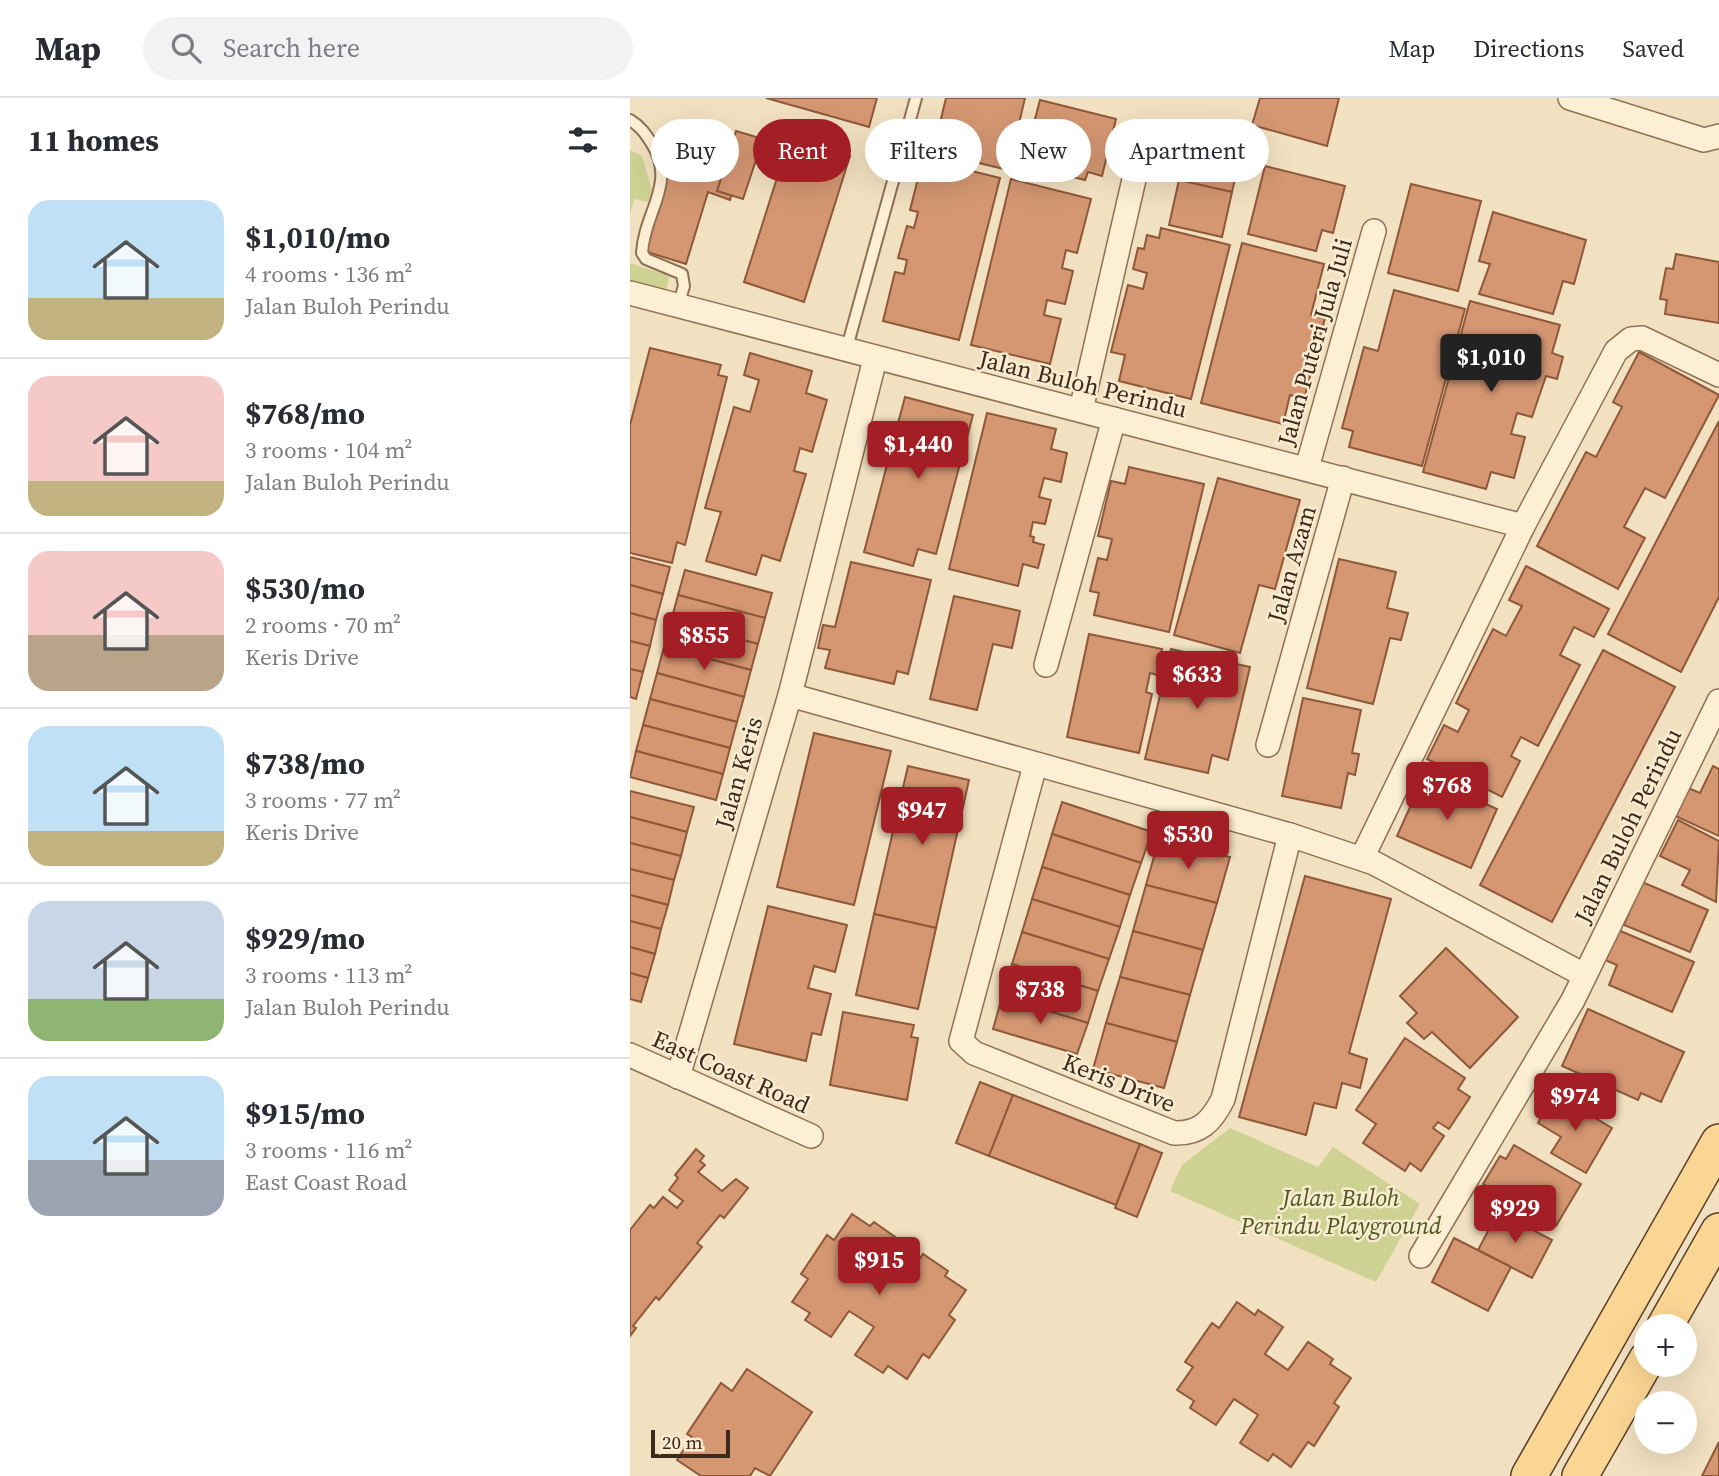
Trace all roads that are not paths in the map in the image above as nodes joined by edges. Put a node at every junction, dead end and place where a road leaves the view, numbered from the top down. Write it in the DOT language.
graph roads {
  1 [pos="916,98"];
  2 [pos="1570,98"];
  3 [pos="630,120"];
  4 [pos="1719,136"];
  5 [pos="1133,182"];
  6 [pos="1374,231"];
  7 [pos="630,293"];
  8 [pos="678,306"];
  9 [pos="846,351"];
  10 [pos="875,359"];
  11 [pos="1719,375"];
  12 [pos="1081,410"];
  13 [pos="1114,419"];
  14 [pos="1307,468"];
  15 [pos="1343,478"];
  16 [pos="1523,526"];
  17 [pos="1046,665"];
  18 [pos="790,695"];
  19 [pos="1719,701"];
  20 [pos="1268,745"];
  21 [pos="1035,765"];
  22 [pos="1290,835"];
  23 [pos="1362,858"];
  24 [pos="1584,975"];
  25 [pos="630,1055"];
  26 [pos="678,1077"];
  27 [pos="811,1136"];
  28 [pos="1719,1142"];
  29 [pos="1719,1231"];
  30 [pos="1421,1256"];
  31 [pos="1672,1314"];
  32 [pos="1637,1377"];
  33 [pos="1529,1476"];
  34 [pos="1580,1476"];
  1 -- 9 [label="lane"];
  2 -- 4 [label="street"];
  3 -- 8 [label="lane"];
  5 -- 12 [label="street"];
  6 -- 14 [label="street, Jalan Puteri Jula Juli"];
  7 -- 8 [label="street, Jalan Buloh Perindu"];
  8 -- 9 [label="street, Jalan Buloh Perindu"];
  9 -- 10 [label="street, Jalan Buloh Perindu"];
  10 -- 12 [label="street, Jalan Buloh Perindu"];
  10 -- 18 [label="street, Jalan Keris"];
  11 -- 16 [label="street"];
  12 -- 13 [label="street, Jalan Buloh Perindu"];
  13 -- 14 [label="street, Jalan Buloh Perindu"];
  13 -- 17 [label="street"];
  14 -- 15 [label="street, Jalan Buloh Perindu"];
  15 -- 16 [label="street, Jalan Buloh Perindu"];
  15 -- 20 [label="street, Jalan Azam"];
  16 -- 23 [label="street"];
  18 -- 21 [label="street"];
  18 -- 26 [label="street, Jalan Keris"];
  19 -- 24 [label="street, Jalan Buloh Perindu"];
  21 -- 22 [label="street"];
  21 -- 22 [label="street, Keris Drive"];
  22 -- 23 [label="street"];
  23 -- 24 [label="street"];
  24 -- 30 [label="street, Jalan Buloh Perindu"];
  25 -- 26 [label="street, East Coast Road"];
  26 -- 27 [label="street, East Coast Road"];
  28 -- 33 [label="main road"];
  29 -- 31 [label="main road"];
  32 -- 34 [label="main road"];
}
